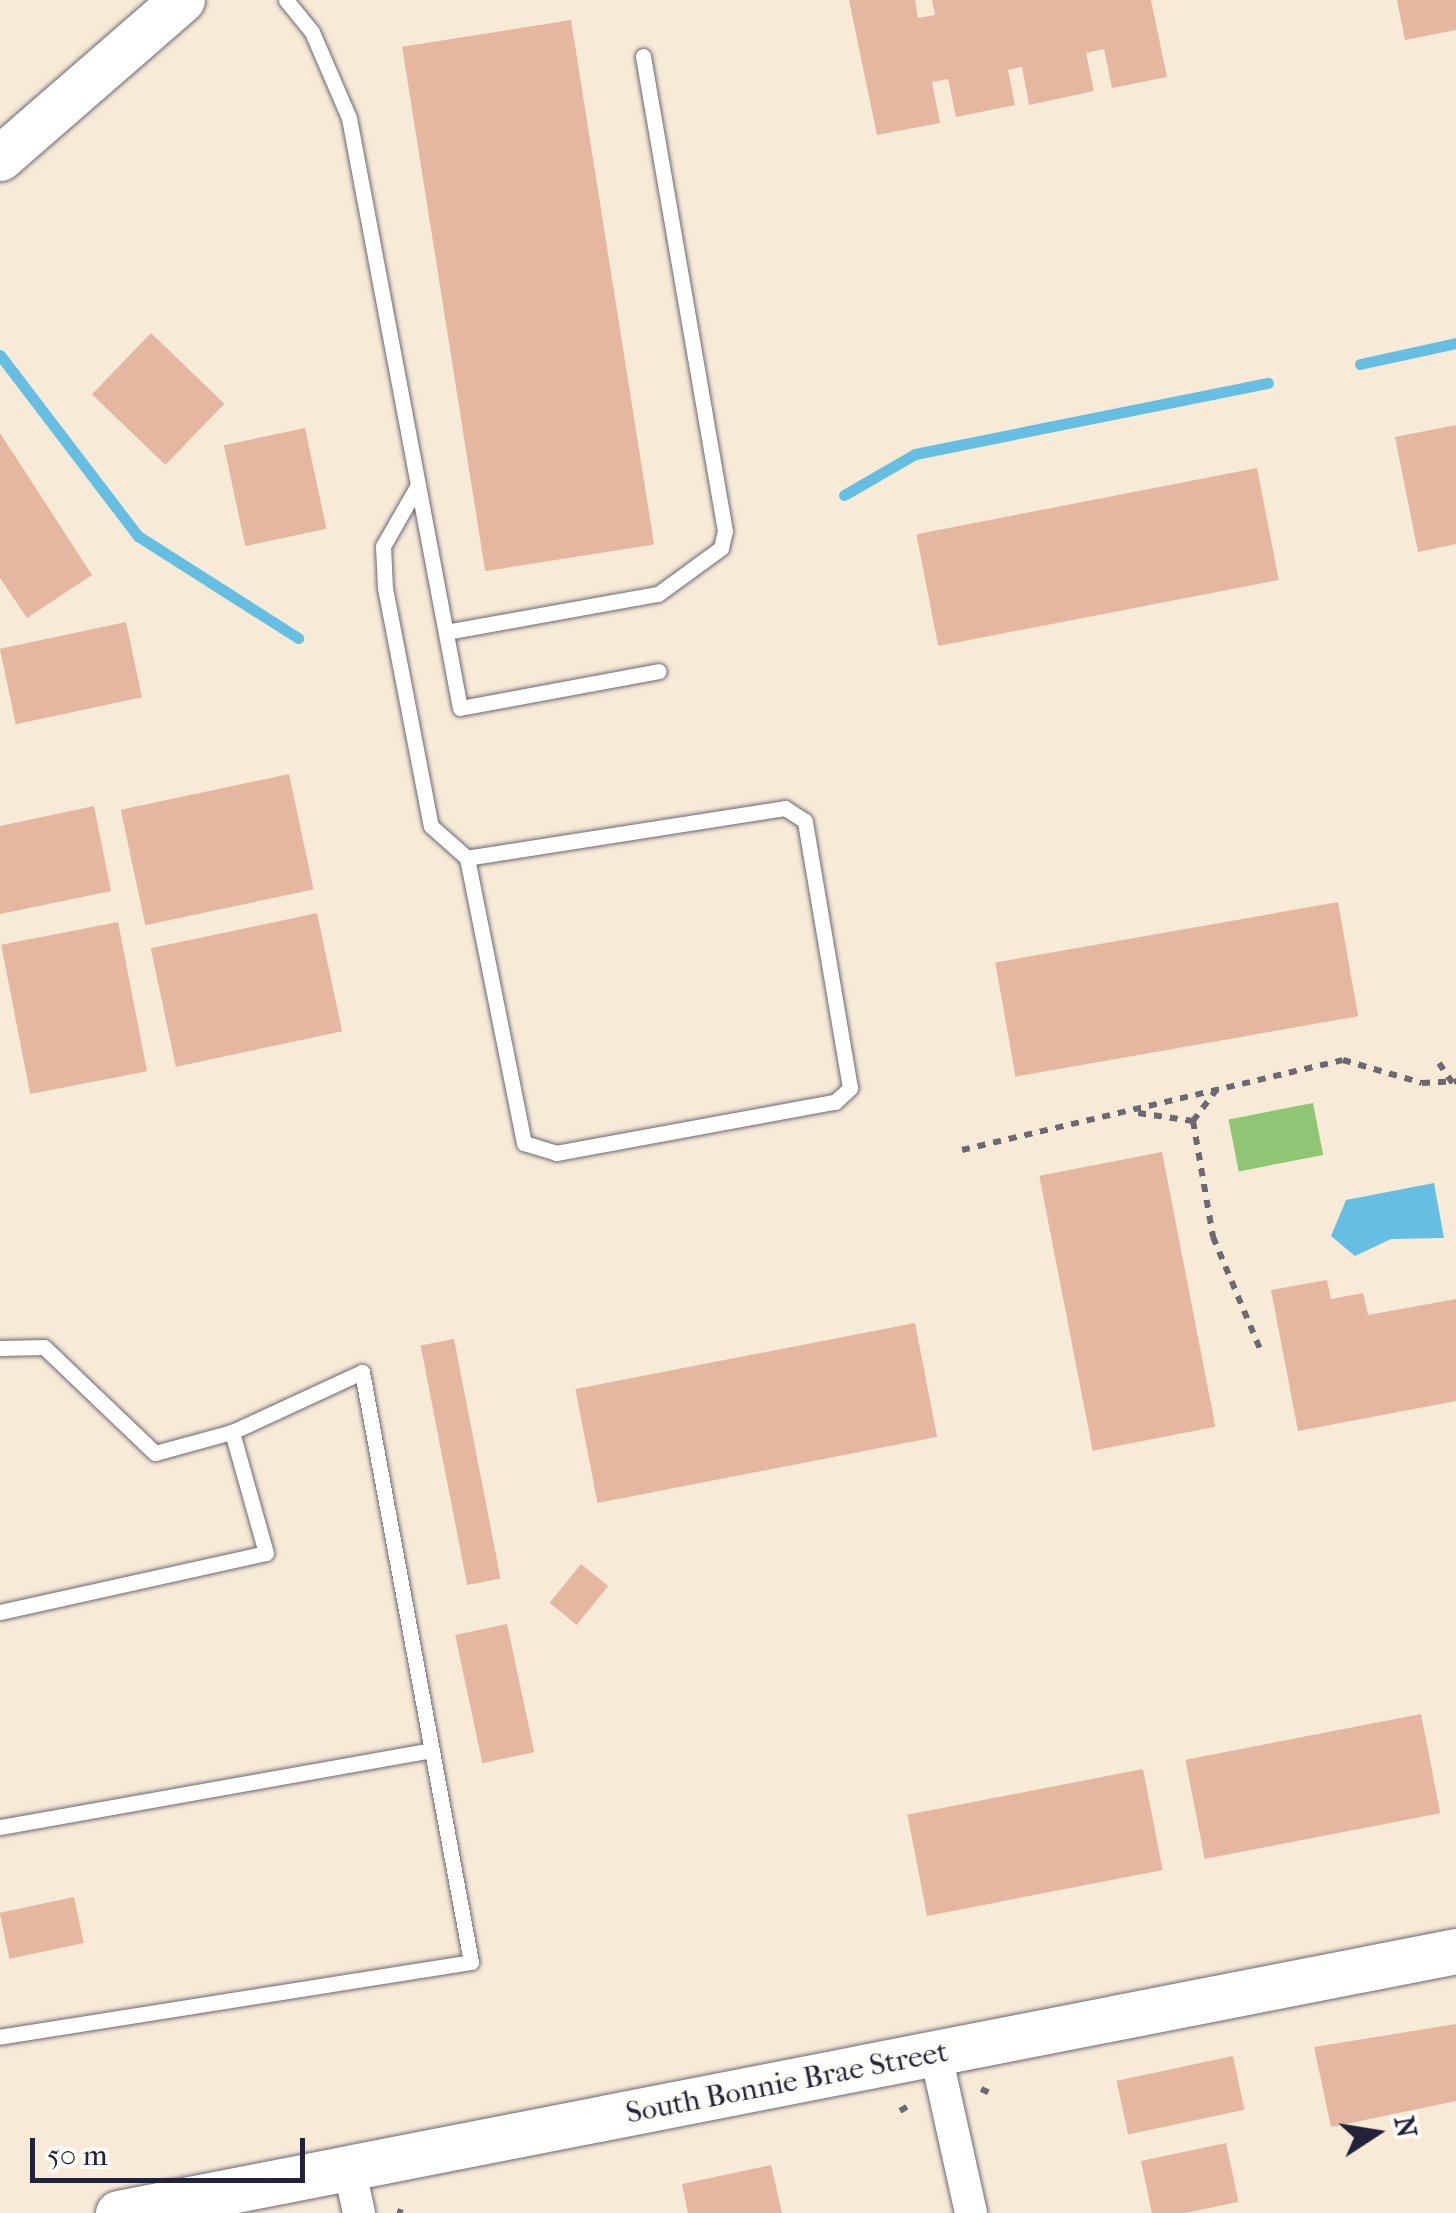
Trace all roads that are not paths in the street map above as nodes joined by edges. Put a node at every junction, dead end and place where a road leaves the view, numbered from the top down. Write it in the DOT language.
graph roads {
  1 [pos="182,0"];
  2 [pos="286,0"];
  3 [pos="643,56"];
  4 [pos="0,158"];
  5 [pos="418,485"];
  6 [pos="446,632"];
  7 [pos="659,671"];
  8 [pos="468,858"];
  9 [pos="0,1348"];
  10 [pos="232,1432"];
  11 [pos="0,1612"];
  12 [pos="428,1751"];
  13 [pos="0,1826"];
  14 [pos="1456,1952"];
  15 [pos="0,2037"];
  16 [pos="936,2055"];
  17 [pos="350,2166"];
  18 [pos="118,2213"];
  19 [pos="359,2213"];
  20 [pos="971,2213"];
  1 -- 4 [label="main road"];
  2 -- 5 [label="lane"];
  3 -- 6 [label="lane"];
  5 -- 6 [label="lane"];
  5 -- 8 [label="lane"];
  6 -- 7 [label="lane"];
  8 -- 8 [label="lane"];
  9 -- 10 [label="lane"];
  10 -- 11 [label="lane"];
  10 -- 12 [label="lane"];
  12 -- 13 [label="lane"];
  12 -- 15 [label="lane"];
  14 -- 16 [label="main road, South Bonnie Brae Street"];
  16 -- 17 [label="main road, South Bonnie Brae Street"];
  16 -- 20 [label="street"];
  17 -- 18 [label="main road, South Bonnie Brae Street"];
  17 -- 19 [label="street"];
}
